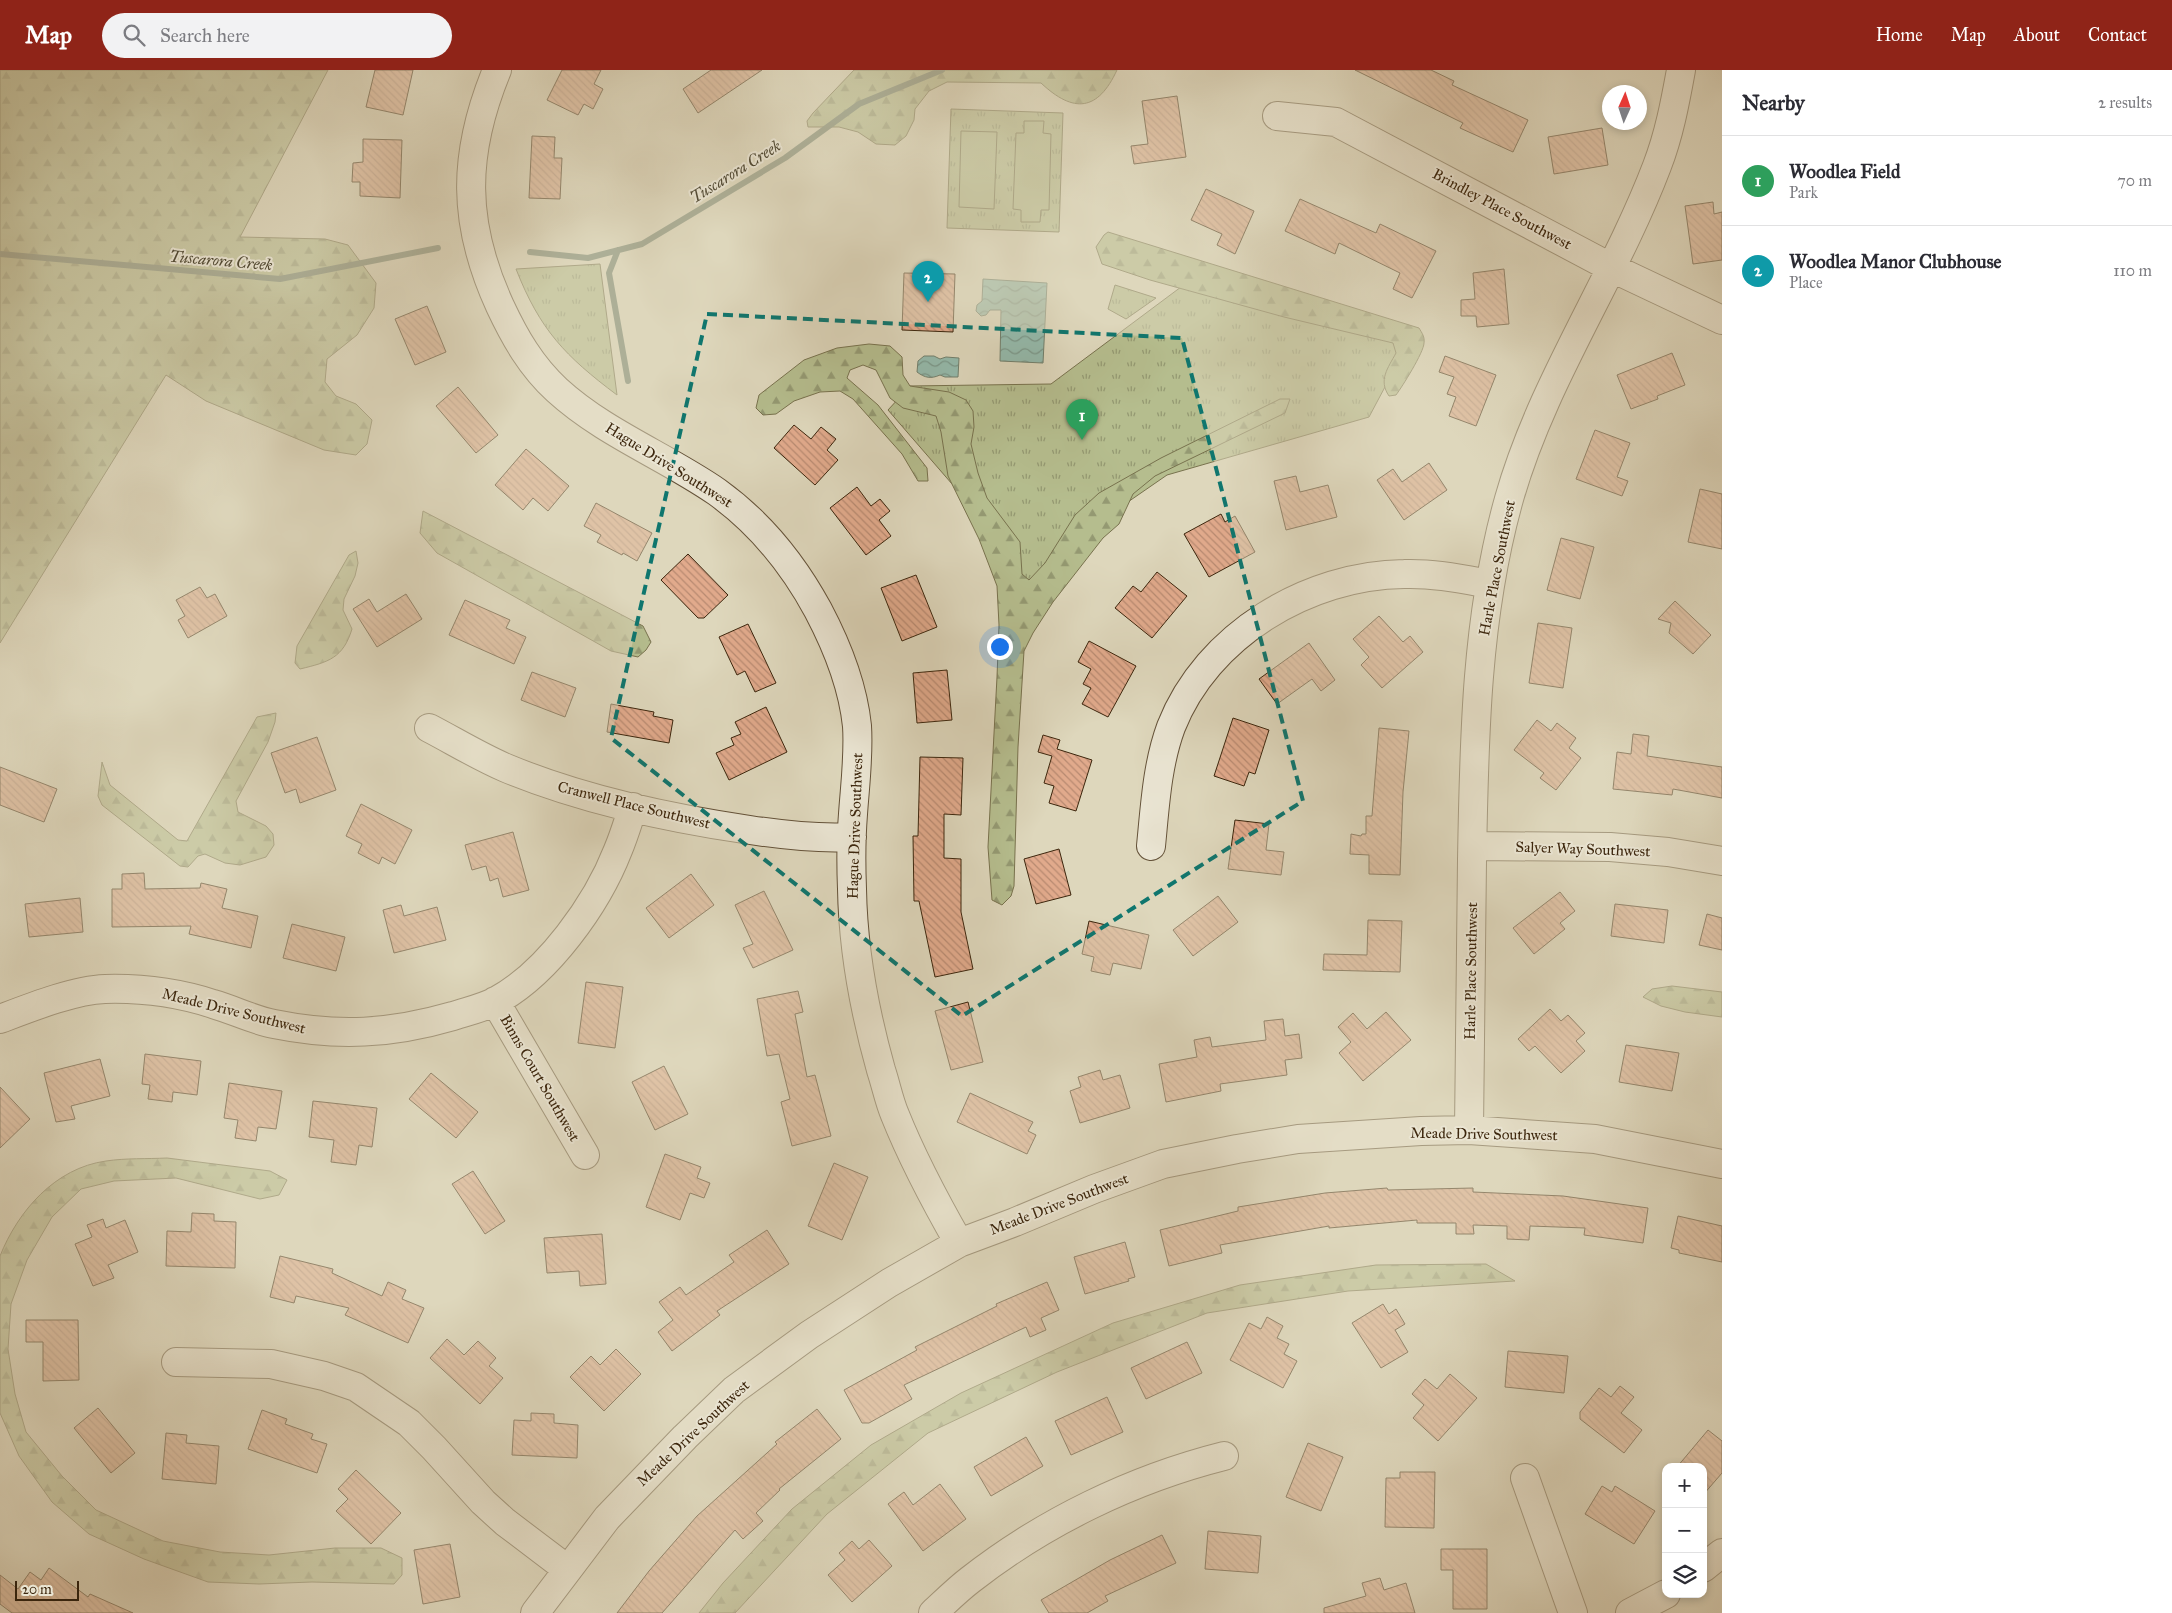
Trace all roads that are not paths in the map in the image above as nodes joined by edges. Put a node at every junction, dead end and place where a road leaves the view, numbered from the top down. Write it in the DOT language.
graph roads {
  1 [pos="497,70"];
  2 [pos="1681,70"];
  3 [pos="1277,116"];
  4 [pos="1612,268"];
  5 [pos="1722,320"];
  6 [pos="1490,584"];
  7 [pos="428,728"];
  8 [pos="633,807"];
  9 [pos="852,837"];
  10 [pos="1151,846"];
  11 [pos="1473,846"];
  12 [pos="1722,861"];
  13 [pos="495,1001"];
  14 [pos="0,1019"];
  15 [pos="1469,1130"];
  16 [pos="585,1155"];
  17 [pos="1722,1164"];
  18 [pos="959,1243"];
  19 [pos="176,1362"];
  20 [pos="1224,1456"];
  21 [pos="1525,1478"];
  22 [pos="1722,1553"];
  23 [pos="1707,1565"];
  24 [pos="567,1569"];
  25 [pos="1662,1596"];
  26 [pos="535,1613"];
  27 [pos="933,1613"];
  28 [pos="1573,1613"];
  29 [pos="1630,1613"];
  1 -- 9 [label="street, Hague Drive Southwest"];
  2 -- 4 [label="street, Harle Place Southwest"];
  3 -- 4 [label="street, Brindley Place Southwest"];
  4 -- 5 [label="street, Brindley Place Southwest"];
  4 -- 6 [label="street, Harle Place Southwest"];
  6 -- 10 [label="street"];
  6 -- 11 [label="street, Harle Place Southwest"];
  7 -- 8 [label="street, Cranwell Place Southwest"];
  8 -- 9 [label="street, Cranwell Place Southwest"];
  8 -- 13 [label="street, Meade Drive Southwest"];
  9 -- 18 [label="street, Hague Drive Southwest"];
  11 -- 12 [label="street, Salyer Way Southwest"];
  11 -- 15 [label="street, Harle Place Southwest"];
  13 -- 14 [label="street, Meade Drive Southwest"];
  13 -- 16 [label="street, Binns Court Southwest"];
  15 -- 17 [label="street, Meade Drive Southwest"];
  15 -- 18 [label="street, Meade Drive Southwest"];
  18 -- 24 [label="street, Meade Drive Southwest"];
  19 -- 24 [label="street"];
  20 -- 27 [label="street"];
  21 -- 28 [label="street"];
  22 -- 23 [label="street"];
  24 -- 26 [label="street, Meade Drive Southwest"];
  25 -- 29 [label="street"];
}
